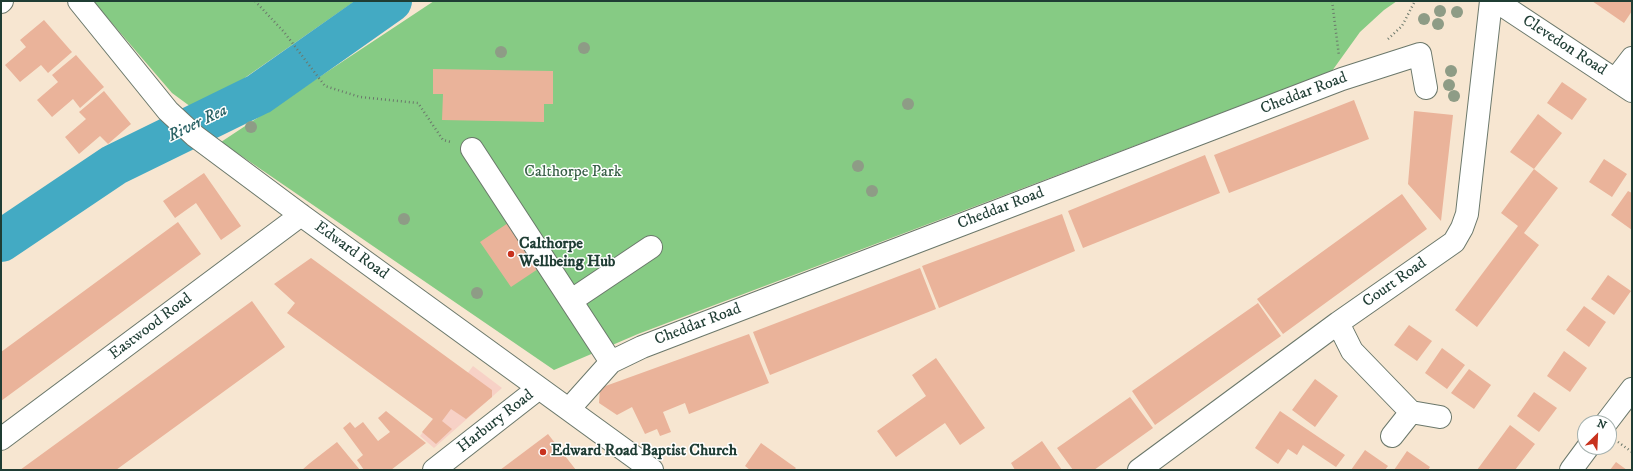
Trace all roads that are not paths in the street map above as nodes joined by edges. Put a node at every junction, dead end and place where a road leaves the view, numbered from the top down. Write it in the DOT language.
graph roads {
  1 [pos="79,1"];
  2 [pos="1491,1"];
  3 [pos="1496,1"];
  4 [pos="1632,58"];
  5 [pos="1624,85"];
  6 [pos="1426,88"];
  7 [pos="472,149"];
  8 [pos="301,215"];
  9 [pos="651,247"];
  10 [pos="572,300"];
  11 [pos="1338,322"];
  12 [pos="611,362"];
  13 [pos="539,388"];
  14 [pos="1632,389"];
  15 [pos="569,409"];
  16 [pos="1411,412"];
  17 [pos="1440,417"];
  18 [pos="1617,418"];
  19 [pos="1392,436"];
  20 [pos="1,439"];
  21 [pos="1582,455"];
  22 [pos="434,470"];
  23 [pos="652,470"];
  24 [pos="1139,470"];
  25 [pos="1571,470"];
  1 -- 8 [label="street, Edward Road"];
  2 -- 11 [label="street, Court Road"];
  3 -- 5 [label="street, Clevedon Road"];
  4 -- 5 [label="street"];
  6 -- 12 [label="street, Cheddar Road"];
  7 -- 10 [label="street"];
  8 -- 13 [label="street, Edward Road"];
  8 -- 20 [label="street, Eastwood Road"];
  9 -- 10 [label="street"];
  10 -- 12 [label="street"];
  11 -- 16 [label="street"];
  11 -- 24 [label="street, Court Road"];
  12 -- 15 [label="street, Cheddar Road"];
  13 -- 15 [label="street, Edward Road"];
  13 -- 22 [label="street, Harbury Road"];
  14 -- 18 [label="street"];
  15 -- 23 [label="street, Edward Road"];
  16 -- 17 [label="street"];
  16 -- 19 [label="street"];
  21 -- 25 [label="street"];
}
